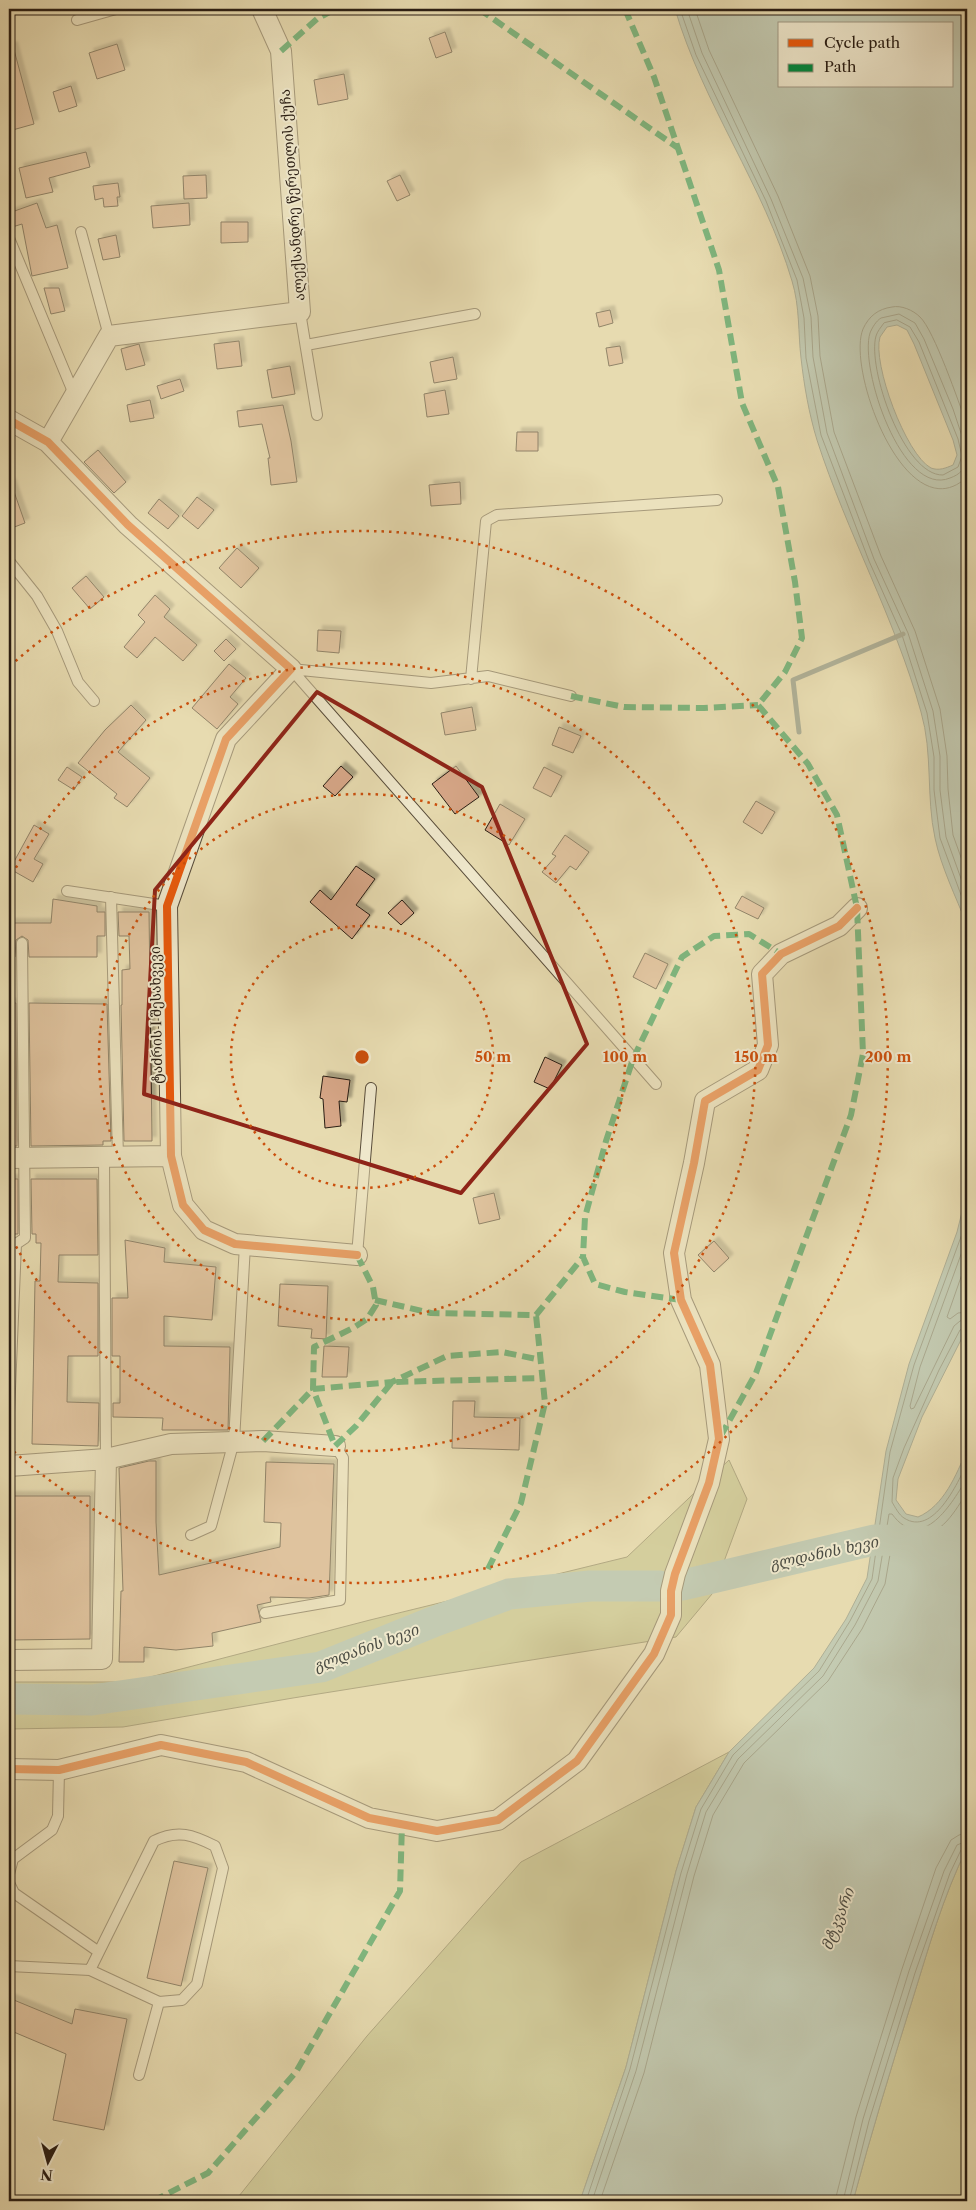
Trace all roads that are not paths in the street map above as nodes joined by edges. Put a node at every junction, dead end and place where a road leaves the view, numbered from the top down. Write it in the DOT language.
graph roads {
  1 [pos="116,9"];
  2 [pos="262,9"];
  3 [pos="77,20"];
  4 [pos="81,232"];
  5 [pos="9,238"];
  6 [pos="300,312"];
  7 [pos="475,314"];
  8 [pos="109,336"];
  9 [pos="306,345"];
  10 [pos="74,394"];
  11 [pos="317,415"];
  12 [pos="9,420"];
  13 [pos="48,442"];
  14 [pos="717,500"];
  15 [pos="9,561"];
  16 [pos="291,669"];
  17 [pos="472,678"];
  18 [pos="571,696"];
  19 [pos="94,701"];
  20 [pos="67,891"];
  21 [pos="111,897"];
  22 [pos="167,906"];
  23 [pos="857,908"];
  24 [pos="22,943"];
  25 [pos="656,1084"];
  26 [pos="371,1088"];
  27 [pos="171,1156"];
  28 [pos="111,1157"];
  29 [pos="17,1158"];
  30 [pos="245,1245"];
  31 [pos="358,1255"];
  32 [pos="9,1413"];
  33 [pos="234,1441"];
  34 [pos="335,1446"];
  35 [pos="106,1459"];
  36 [pos="9,1466"];
  37 [pos="191,1534"];
  38 [pos="265,1613"];
  39 [pos="9,1660"];
  40 [pos="9,1769"];
  41 [pos="59,1770"];
  42 [pos="9,1874"];
  43 [pos="9,1883"];
  44 [pos="99,1952"];
  45 [pos="9,1966"];
  46 [pos="90,1970"];
  47 [pos="158,2002"];
  48 [pos="139,2075"];
  1 -- 3 [label="lane"];
  2 -- 6 [label="street, ალექსანდრე წერეთლის ქუჩა"];
  4 -- 8 [label="lane"];
  5 -- 10 [label="lane"];
  6 -- 8 [label="street, ალექსანდრე წერეთლის ქუჩა"];
  6 -- 9 [label="lane"];
  7 -- 9 [label="lane"];
  8 -- 10 [label="street"];
  9 -- 11 [label="lane"];
  10 -- 13 [label="street"];
  12 -- 13 [label="street"];
  13 -- 16 [label="street"];
  14 -- 17 [label="lane"];
  15 -- 19 [label="lane"];
  16 -- 17 [label="lane"];
  16 -- 22 [label="street, ტაძრის I შესახვევი"];
  16 -- 25 [label="lane"];
  17 -- 18 [label="lane"];
  20 -- 21 [label="lane"];
  21 -- 22 [label="lane"];
  21 -- 28 [label="lane"];
  22 -- 27 [label="street, ტაძრის I შესახვევი"];
  23 -- 41 [label="street"];
  24 -- 29 [label="lane"];
  26 -- 31 [label="lane"];
  27 -- 28 [label="street"];
  27 -- 30 [label="street, ტაძრის I შესახვევი"];
  28 -- 29 [label="street"];
  28 -- 35 [label="lane"];
  29 -- 32 [label="lane"];
  30 -- 31 [label="street, ტაძრის I შესახვევი"];
  30 -- 33 [label="lane"];
  33 -- 34 [label="street"];
  33 -- 35 [label="street"];
  33 -- 37 [label="lane"];
  34 -- 38 [label="lane"];
  35 -- 36 [label="street"];
  35 -- 39 [label="street"];
  40 -- 41 [label="street"];
  41 -- 42 [label="lane"];
  43 -- 44 [label="lane"];
  44 -- 46 [label="lane"];
  44 -- 47 [label="lane"];
  45 -- 46 [label="lane"];
  46 -- 47 [label="lane"];
  47 -- 48 [label="lane"];
}
